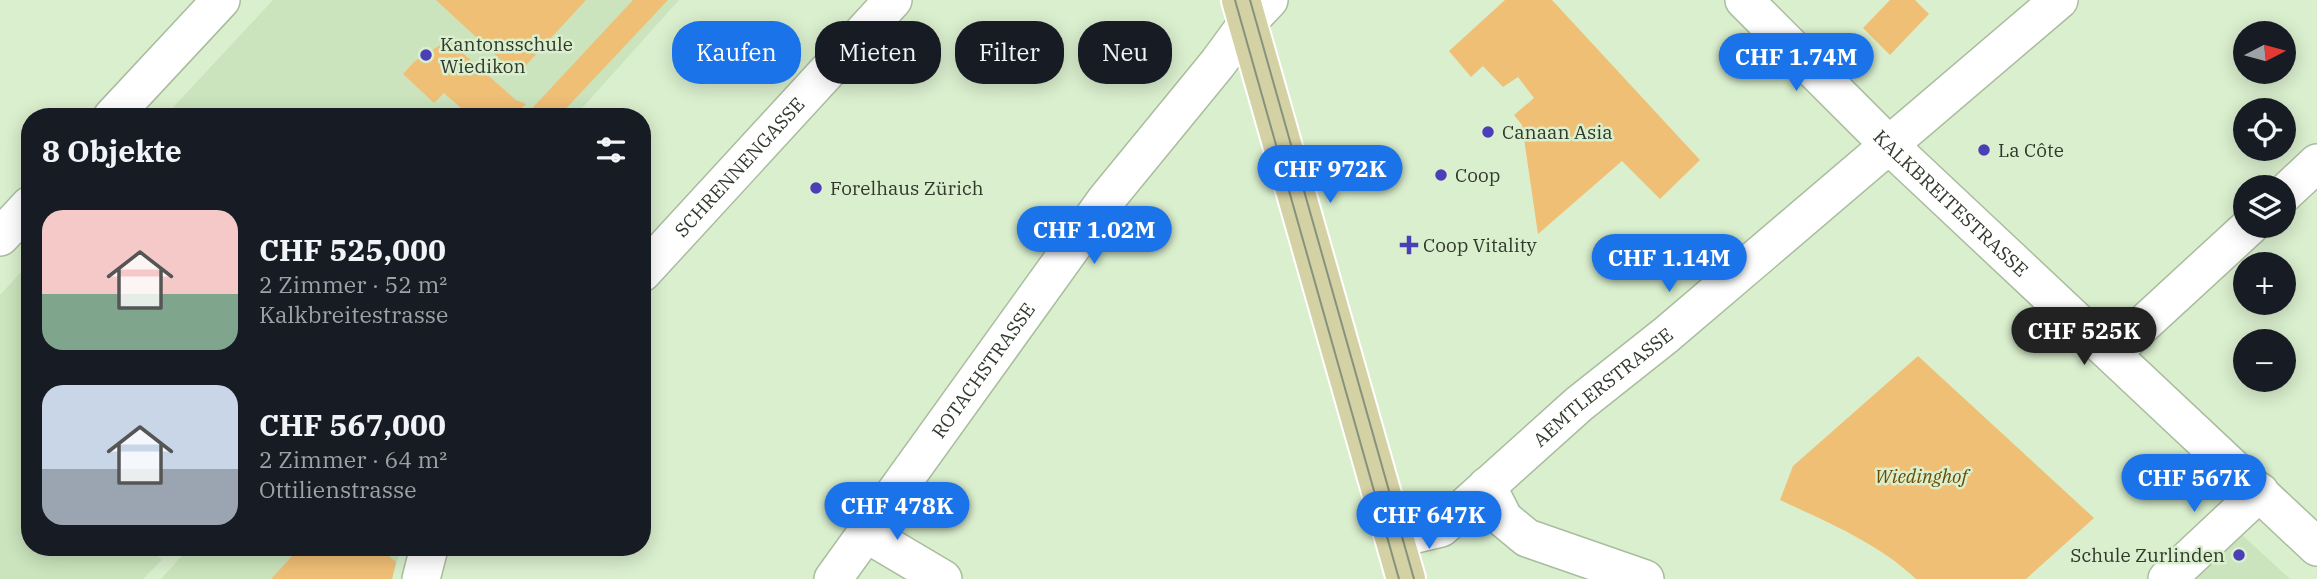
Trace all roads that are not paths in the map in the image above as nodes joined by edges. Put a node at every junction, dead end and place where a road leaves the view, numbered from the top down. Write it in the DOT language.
graph roads {
  1 [pos="221,0"];
  2 [pos="893,0"];
  3 [pos="1744,0"];
  4 [pos="2059,0"];
  5 [pos="1253,7"];
  6 [pos="119,108"];
  7 [pos="1890,146"];
  8 [pos="2317,163"];
  9 [pos="2296,183"];
  10 [pos="21,215"];
  11 [pos="0,237"];
  12 [pos="2236,238"];
  13 [pos="651,263"];
  14 [pos="2112,353"];
  15 [pos="1486,486"];
  16 [pos="2260,492"];
  17 [pos="867,534"];
  18 [pos="1395,539"];
  19 [pos="2317,547"];
  20 [pos="427,556"];
  21 [pos="421,579"];
  22 [pos="833,579"];
  23 [pos="943,579"];
  24 [pos="1406,579"];
  25 [pos="1645,579"];
  26 [pos="2167,579"];
  1 -- 6 [label="street"];
  2 -- 13 [label="street, SCHRENNENGASSE"];
  3 -- 7 [label="street, KALKBREITESTRASSE"];
  4 -- 7 [label="street, AEMTLERSTRASSE"];
  5 -- 17 [label="street, ROTACHSTRASSE"];
  5 -- 18 [label="main road"];
  7 -- 14 [label="street, KALKBREITESTRASSE"];
  7 -- 15 [label="street, AEMTLERSTRASSE"];
  8 -- 9 [label="street"];
  10 -- 11 [label="street"];
  12 -- 14 [label="street"];
  14 -- 16 [label="street, KALKBREITESTRASSE"];
  15 -- 18 [label="street, AEMTLERSTRASSE"];
  15 -- 25 [label="street"];
  16 -- 19 [label="street, KALKBREITESTRASSE"];
  16 -- 26 [label="street"];
  17 -- 22 [label="street, ROTACHSTRASSE"];
  17 -- 23 [label="street"];
  18 -- 24 [label="main road"];
  20 -- 21 [label="street"];
}
